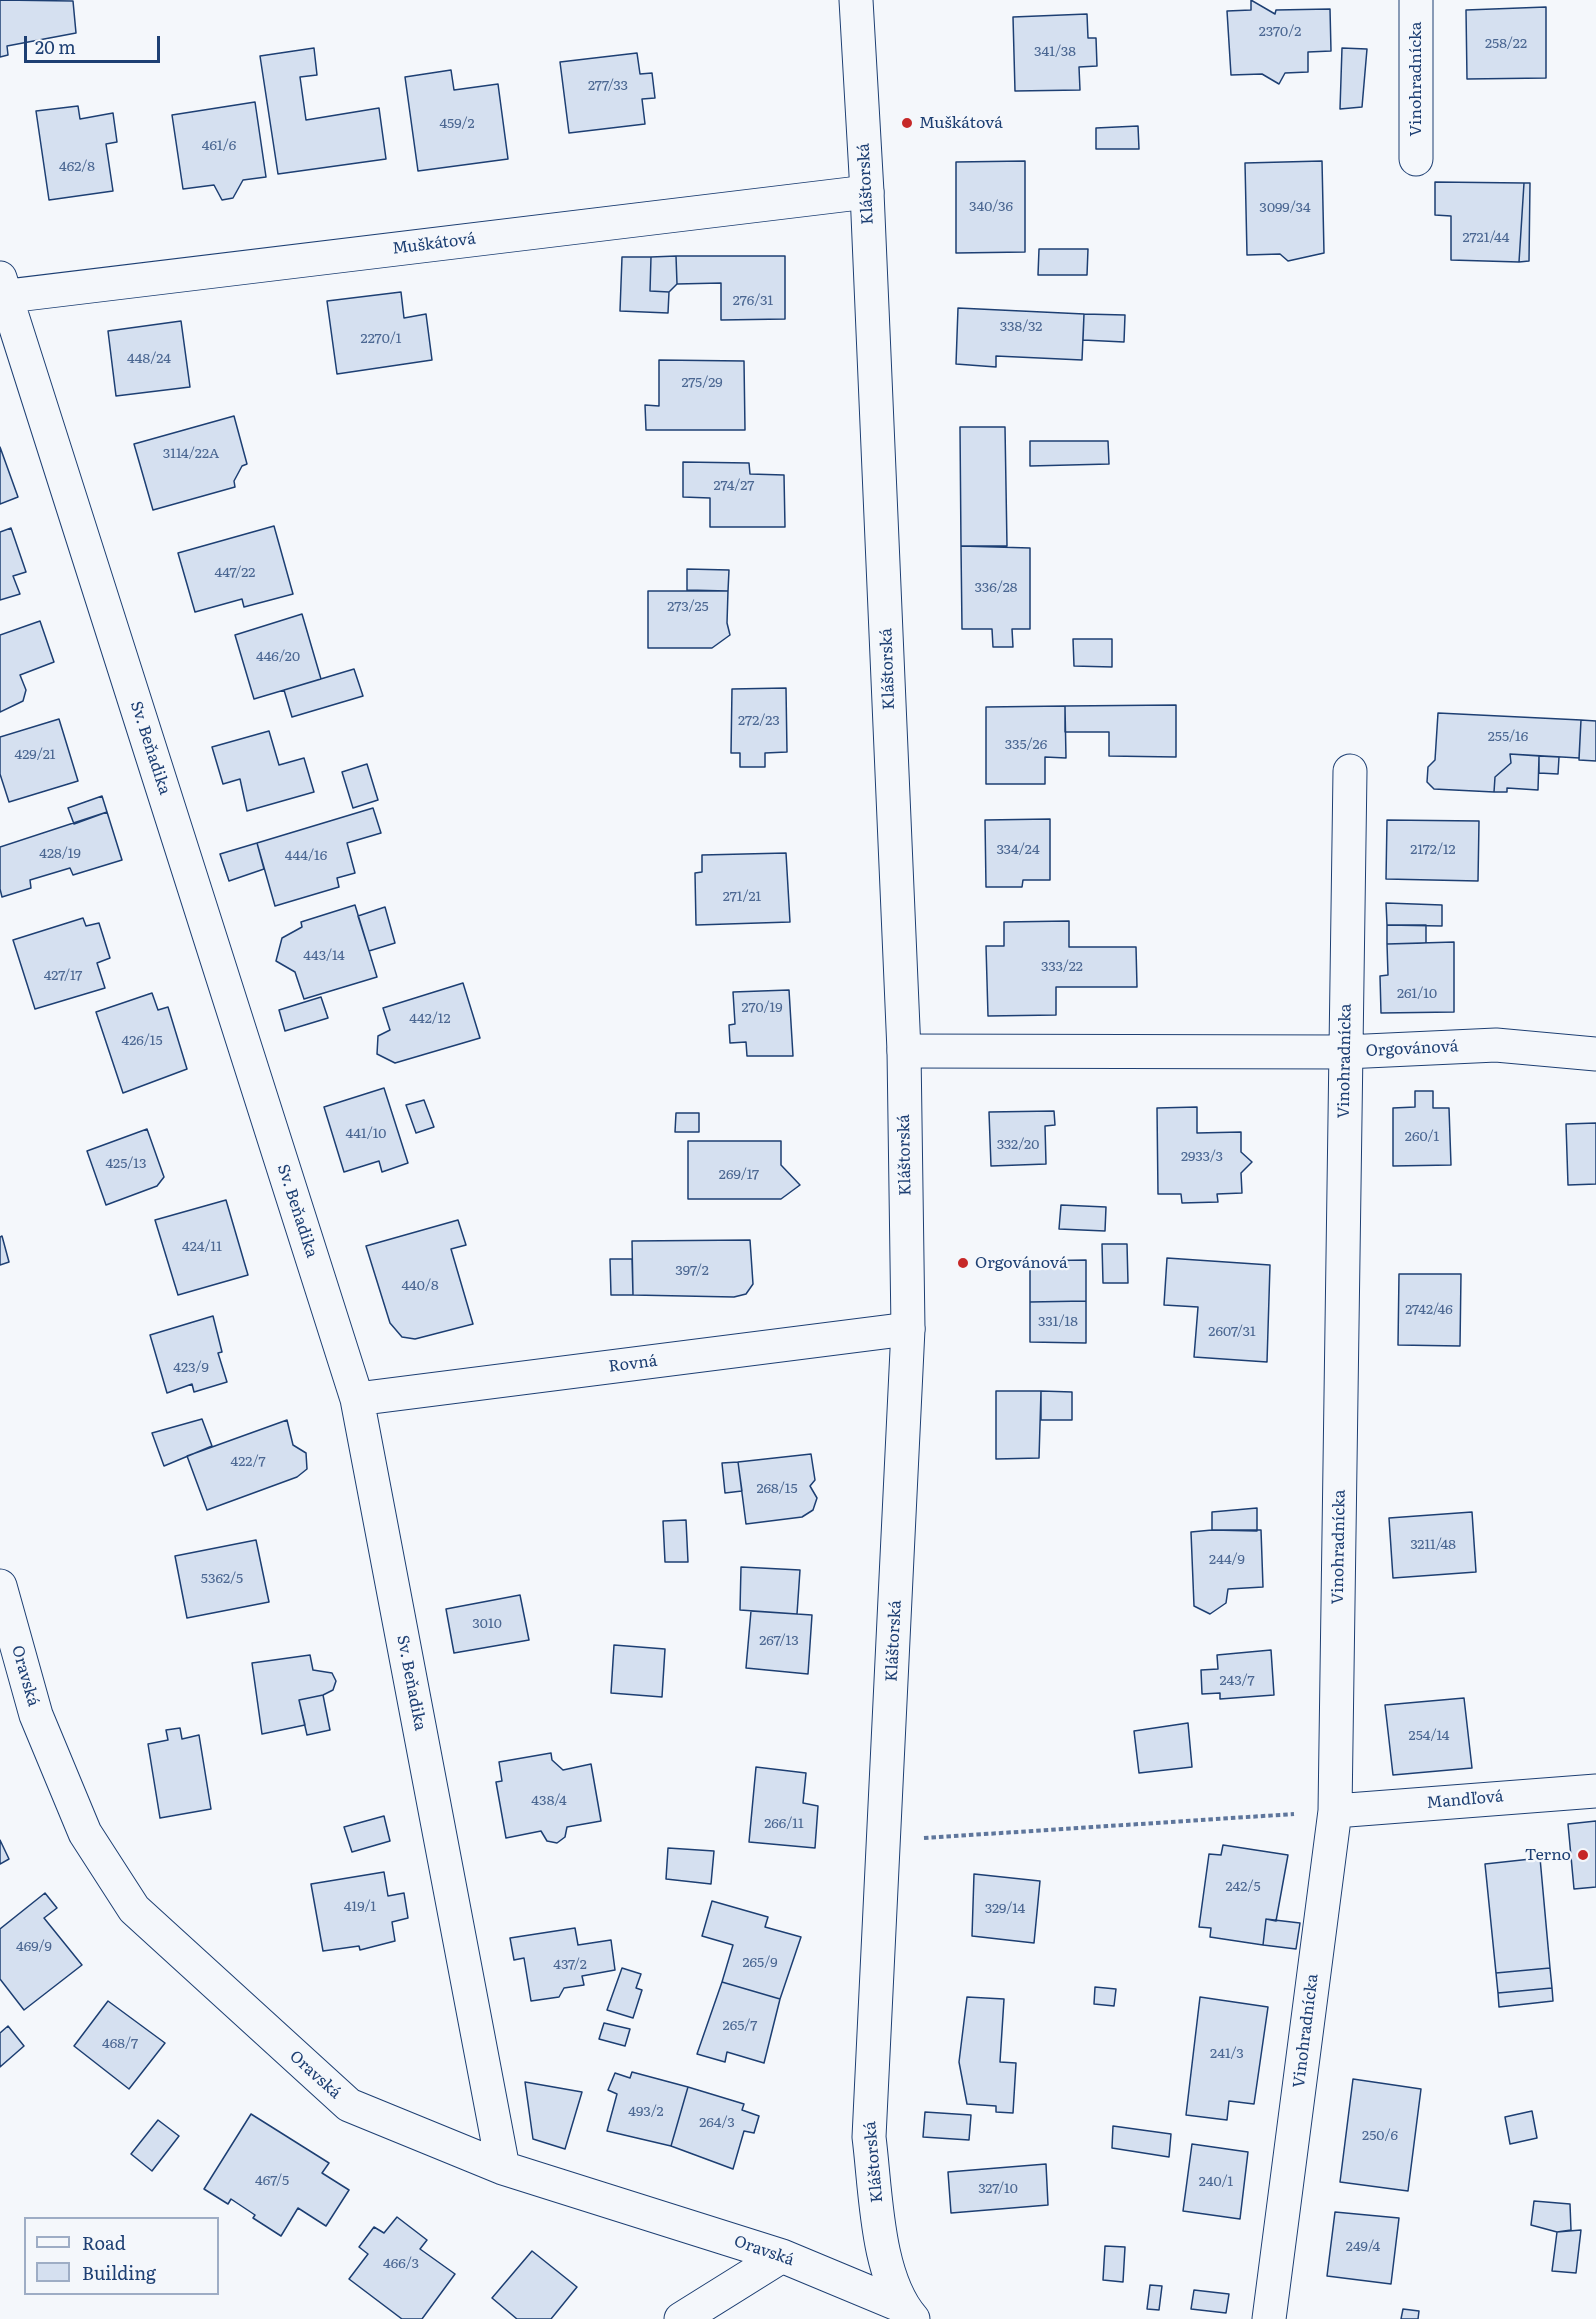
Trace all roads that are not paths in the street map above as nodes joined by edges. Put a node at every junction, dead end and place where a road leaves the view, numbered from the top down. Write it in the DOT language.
graph roads {
  1 [pos="856,0"];
  2 [pos="1416,0"];
  3 [pos="1416,159"];
  4 [pos="867,192"];
  5 [pos="2,290"];
  6 [pos="1350,771"];
  7 [pos="904,1051"];
  8 [pos="1346,1052"];
  9 [pos="1596,1054"];
  10 [pos="908,1329"];
  11 [pos="357,1399"];
  12 [pos="0,1586"];
  13 [pos="1596,1791"];
  14 [pos="1335,1811"];
  15 [pos="503,2168"];
  16 [pos="782,2256"];
  17 [pos="907,2312"];
  18 [pos="681,2319"];
  19 [pos="1269,2319"];
  1 -- 4 [label="street, Kláštorská"];
  2 -- 3 [label="street, Vinohradnícka"];
  4 -- 5 [label="street, Muškátová"];
  4 -- 7 [label="street, Kláštorská"];
  5 -- 11 [label="street, Sv. Beňadika"];
  6 -- 8 [label="street, Vinohradnícka"];
  7 -- 8 [label="street, Orgovánová"];
  7 -- 10 [label="street, Kláštorská"];
  8 -- 9 [label="street, Orgovánová"];
  8 -- 14 [label="street, Vinohradnícka"];
  10 -- 11 [label="street, Rovná"];
  10 -- 17 [label="street, Kláštorská"];
  11 -- 15 [label="street, Sv. Beňadika"];
  12 -- 15 [label="street, Oravská"];
  13 -- 14 [label="street, Mandľová"];
  14 -- 19 [label="street, Vinohradnícka"];
  15 -- 16 [label="street, Oravská"];
  16 -- 17 [label="street, Oravská"];
  16 -- 18 [label="street"];
}
